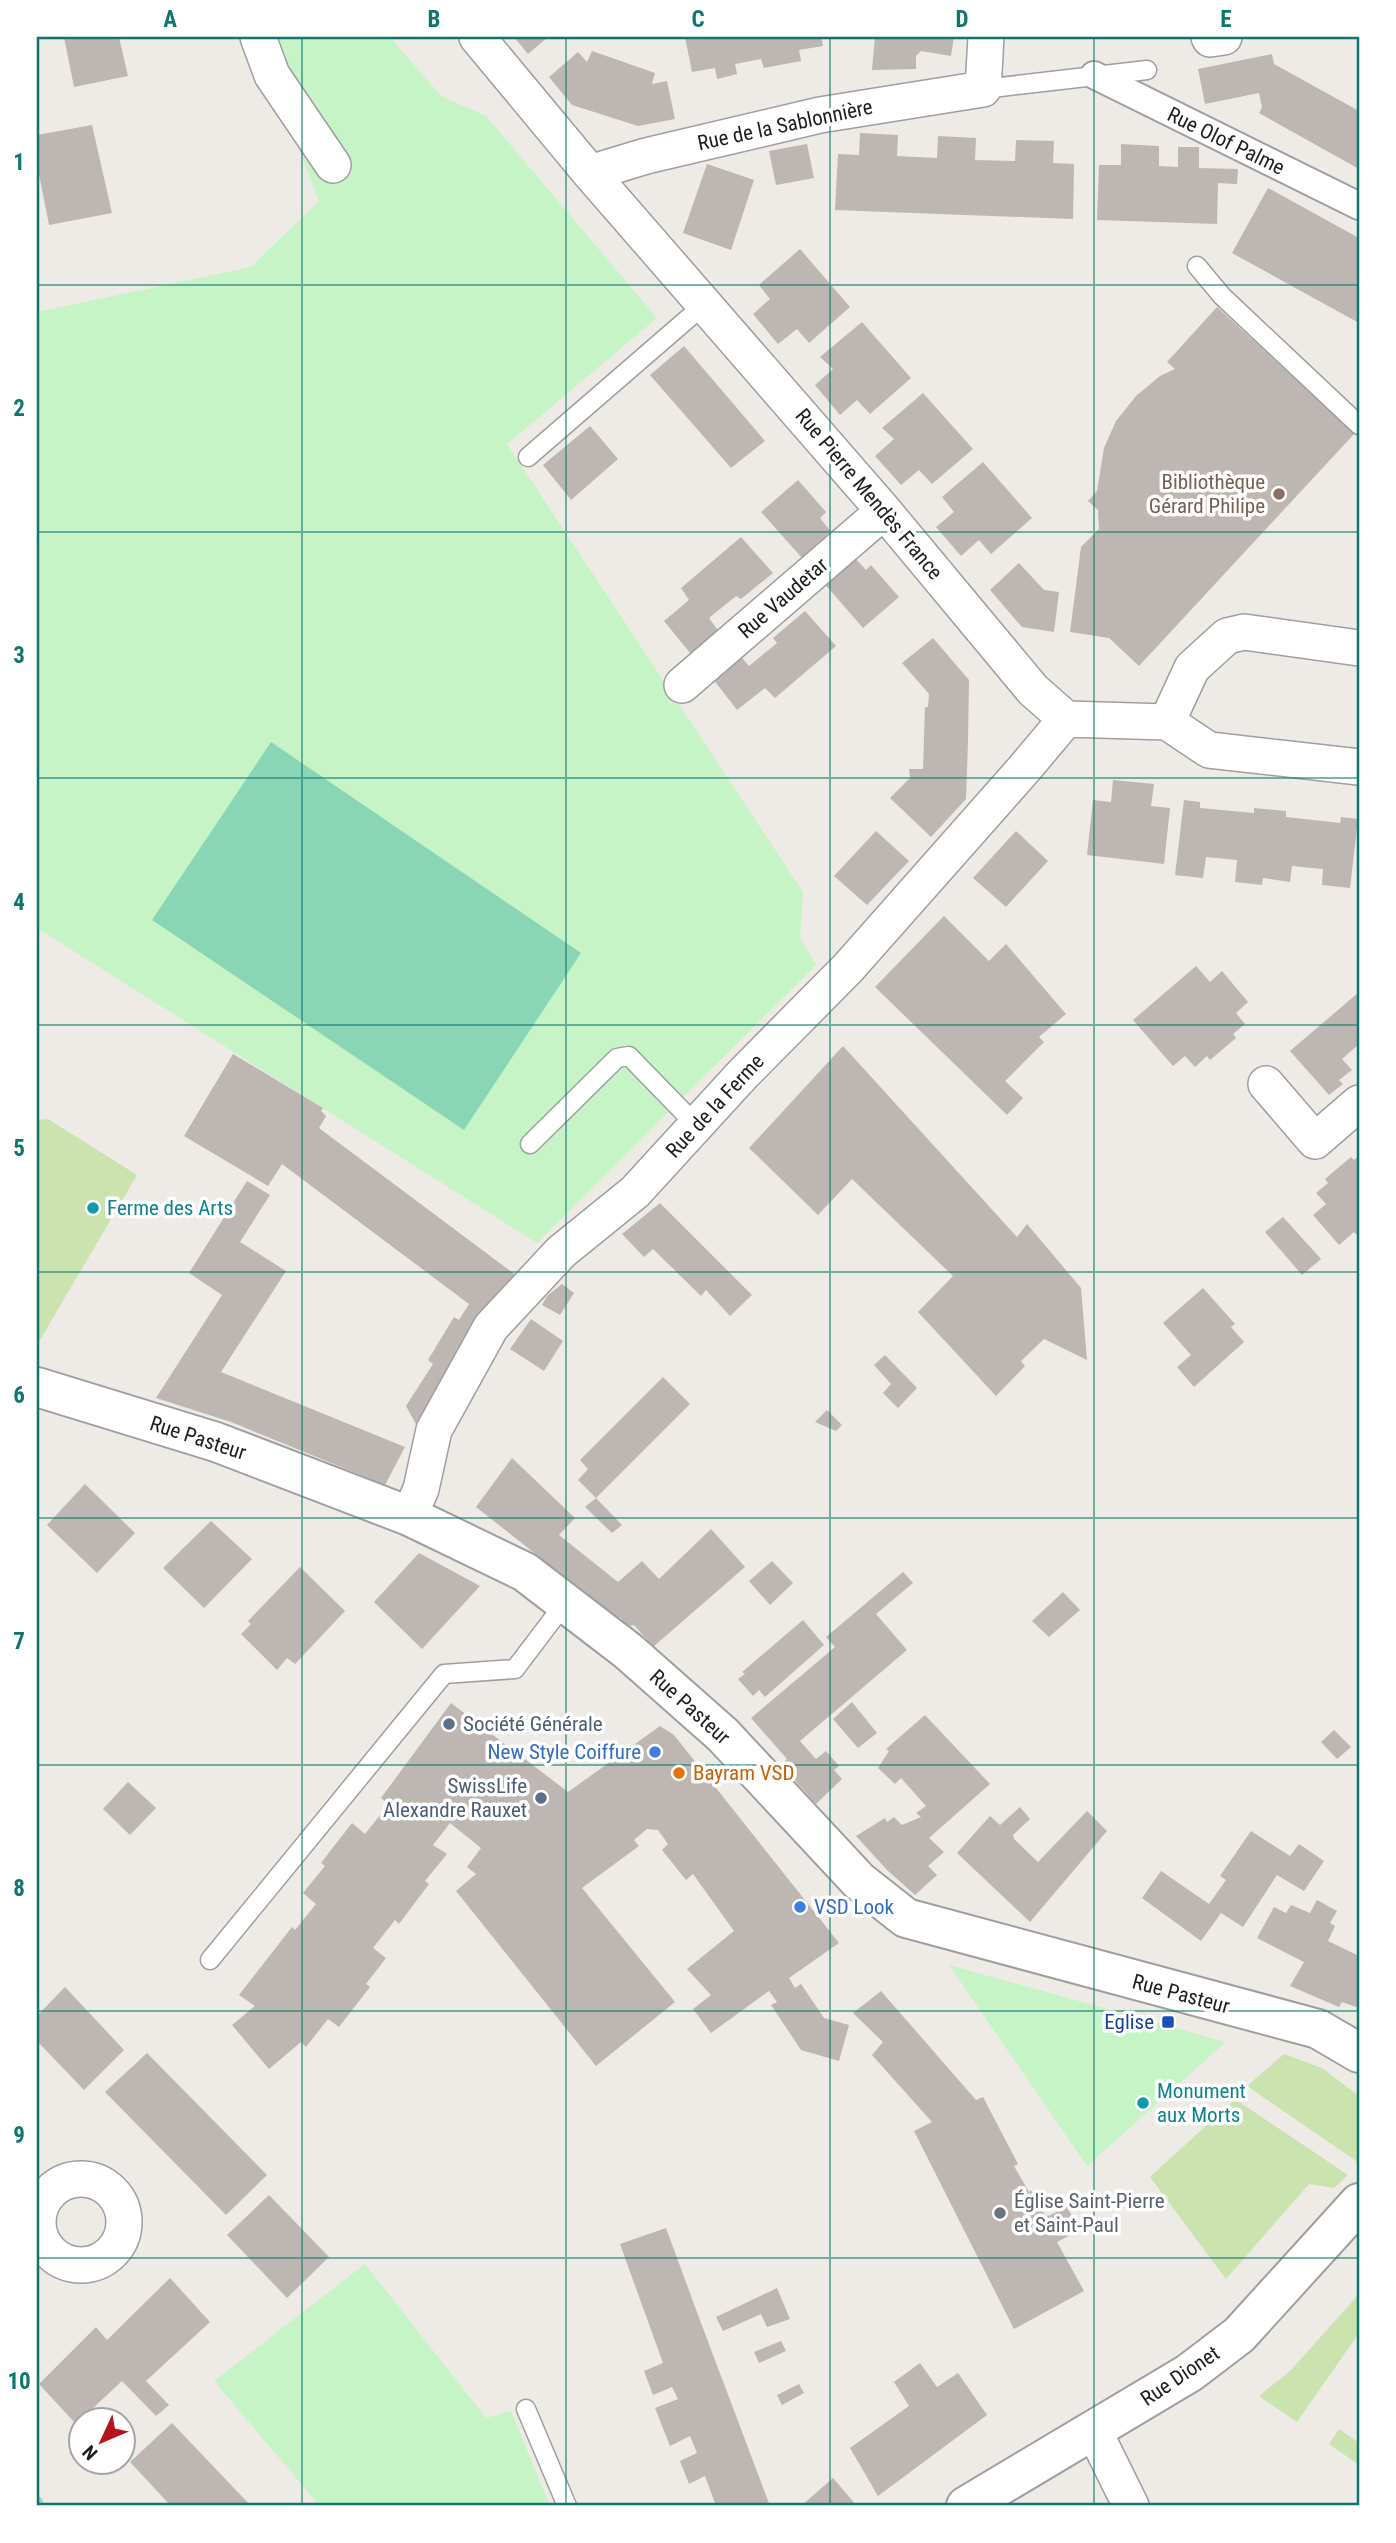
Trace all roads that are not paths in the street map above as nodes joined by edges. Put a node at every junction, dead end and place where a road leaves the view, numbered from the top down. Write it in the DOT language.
graph roads {
  1 [pos="258,37"];
  2 [pos="477,37"];
  3 [pos="986,37"];
  4 [pos="1209,37"];
  5 [pos="1224,37"];
  6 [pos="1147,70"];
  7 [pos="1094,75"];
  8 [pos="982,89"];
  9 [pos="333,166"];
  10 [pos="590,173"];
  11 [pos="1359,206"];
  12 [pos="1197,266"];
  13 [pos="706,303"];
  14 [pos="1359,425"];
  15 [pos="528,457"];
  16 [pos="884,511"];
  17 [pos="1359,648"];
  18 [pos="682,685"];
  19 [pos="1066,719"];
  20 [pos="1167,722"];
  21 [pos="1359,767"];
  22 [pos="1266,1084"];
  23 [pos="1359,1103"];
  24 [pos="697,1126"];
  25 [pos="530,1144"];
  26 [pos="37,1387"];
  27 [pos="409,1516"];
  28 [pos="565,1603"];
  29 [pos="210,1960"];
  30 [pos="1359,2053"];
  31 [pos="1359,2203"];
  32 [pos="526,2409"];
  33 [pos="1094,2431"];
  34 [pos="566,2506"];
  35 [pos="966,2506"];
  36 [pos="1131,2506"];
  1 -- 9 [label="street"];
  2 -- 10 [label="street, Rue Pierre Mendès France"];
  3 -- 8 [label="street"];
  4 -- 5 [label="street"];
  6 -- 7 [label="lane, Rue de la Sablonnière"];
  7 -- 8 [label="lane, Rue de la Sablonnière"];
  7 -- 11 [label="street, Rue Olof Palme"];
  8 -- 10 [label="street, Rue de la Sablonnière"];
  10 -- 13 [label="street, Rue Pierre Mendès France"];
  12 -- 14 [label="lane"];
  13 -- 15 [label="lane"];
  13 -- 16 [label="street, Rue Pierre Mendès France"];
  16 -- 18 [label="street, Rue Vaudetar"];
  16 -- 19 [label="street, Rue Pierre Mendès France"];
  17 -- 20 [label="street"];
  19 -- 20 [label="street"];
  19 -- 24 [label="street, Rue de la Ferme"];
  20 -- 21 [label="street"];
  22 -- 23 [label="street"];
  24 -- 25 [label="lane"];
  24 -- 27 [label="street, Rue de la Ferme"];
  26 -- 27 [label="street, Rue Pasteur"];
  27 -- 28 [label="street, Rue Pasteur"];
  28 -- 29 [label="lane"];
  28 -- 30 [label="street, Rue Pasteur"];
  31 -- 33 [label="street, Rue Dionet"];
  32 -- 34 [label="lane"];
  33 -- 35 [label="street, Rue Dionet"];
  33 -- 36 [label="street"];
}
